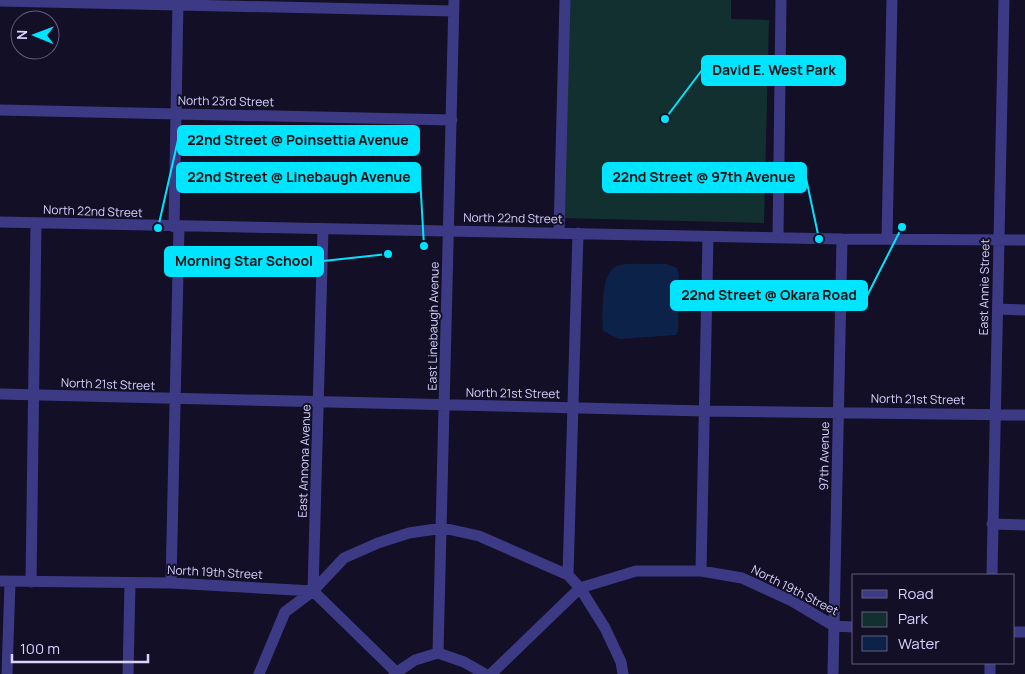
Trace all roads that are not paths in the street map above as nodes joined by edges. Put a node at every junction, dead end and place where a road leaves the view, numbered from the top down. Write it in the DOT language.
graph roads {
  1 [pos="565,0"];
  2 [pos="781,0"];
  3 [pos="892,0"];
  4 [pos="1004,0"];
  5 [pos="0,1"];
  6 [pos="178,2"];
  7 [pos="454,5"];
  8 [pos="0,110"];
  9 [pos="176,114"];
  10 [pos="452,120"];
  11 [pos="0,222"];
  12 [pos="36,223"];
  13 [pos="176,227"];
  14 [pos="323,229"];
  15 [pos="449,230"];
  16 [pos="559,232"];
  17 [pos="578,233"];
  18 [pos="708,236"];
  19 [pos="778,238"];
  20 [pos="888,238"];
  21 [pos="842,239"];
  22 [pos="998,239"];
  23 [pos="1025,240"];
  24 [pos="998,309"];
  25 [pos="1025,310"];
  26 [pos="0,394"];
  27 [pos="34,395"];
  28 [pos="176,400"];
  29 [pos="319,402"];
  30 [pos="445,406"];
  31 [pos="572,408"];
  32 [pos="705,411"];
  33 [pos="839,411"];
  34 [pos="995,414"];
  35 [pos="1025,414"];
  36 [pos="992,524"];
  37 [pos="1025,525"];
  38 [pos="442,528"];
  39 [pos="701,572"];
  40 [pos="992,574"];
  41 [pos="568,575"];
  42 [pos="5,582"];
  43 [pos="31,582"];
  44 [pos="130,584"];
  45 [pos="171,584"];
  46 [pos="580,588"];
  47 [pos="314,591"];
  48 [pos="834,626"];
  49 [pos="852,626"];
  50 [pos="438,654"];
  51 [pos="395,673"];
  52 [pos="7,674"];
  53 [pos="128,674"];
  54 [pos="259,674"];
  55 [pos="485,674"];
  56 [pos="491,674"];
  57 [pos="623,674"];
  58 [pos="833,674"];
  1 -- 16 [label="street"];
  2 -- 19 [label="street"];
  3 -- 20 [label="street"];
  4 -- 22 [label="street, East Annie Street"];
  5 -- 6 [label="street"];
  6 -- 7 [label="street"];
  6 -- 9 [label="street"];
  7 -- 10 [label="street, East Linebaugh Avenue"];
  8 -- 9 [label="street, North 23rd Street"];
  9 -- 10 [label="street, North 23rd Street"];
  9 -- 13 [label="street"];
  10 -- 15 [label="street, East Linebaugh Avenue"];
  11 -- 12 [label="street, North 22nd Street"];
  12 -- 13 [label="street, North 22nd Street"];
  12 -- 27 [label="street"];
  13 -- 14 [label="street, North 22nd Street"];
  13 -- 28 [label="street"];
  14 -- 15 [label="street, North 22nd Street"];
  14 -- 29 [label="street, East Annona Avenue"];
  15 -- 16 [label="street, North 22nd Street"];
  15 -- 30 [label="street, East Linebaugh Avenue"];
  16 -- 17 [label="street, North 22nd Street"];
  17 -- 18 [label="street, North 22nd Street"];
  17 -- 31 [label="street"];
  18 -- 19 [label="street, North 22nd Street"];
  18 -- 32 [label="street"];
  19 -- 21 [label="street, North 22nd Street"];
  20 -- 21 [label="street, North 22nd Street"];
  20 -- 22 [label="street, North 22nd Street"];
  21 -- 33 [label="street, 97th Avenue"];
  22 -- 23 [label="street, North 22nd Street"];
  22 -- 24 [label="street, East Annie Street"];
  24 -- 25 [label="street"];
  24 -- 34 [label="street, East Annie Street"];
  26 -- 27 [label="street, North 21st Street"];
  27 -- 28 [label="street, North 21st Street"];
  27 -- 43 [label="street"];
  28 -- 29 [label="street, North 21st Street"];
  28 -- 45 [label="street"];
  29 -- 30 [label="street, North 21st Street"];
  29 -- 47 [label="street, East Annona Avenue"];
  30 -- 31 [label="street, North 21st Street"];
  30 -- 38 [label="street, East Linebaugh Avenue"];
  31 -- 32 [label="street, North 21st Street"];
  31 -- 41 [label="street"];
  32 -- 33 [label="street, North 21st Street"];
  32 -- 39 [label="street"];
  33 -- 34 [label="street, North 21st Street"];
  33 -- 48 [label="street, 97th Avenue"];
  34 -- 35 [label="street, North 21st Street"];
  34 -- 36 [label="street, East Annie Street"];
  36 -- 37 [label="street"];
  36 -- 40 [label="street, East Annie Street"];
  38 -- 41 [label="street"];
  38 -- 47 [label="street"];
  38 -- 50 [label="street, East Linebaugh Avenue"];
  39 -- 46 [label="street, North 19th Street"];
  39 -- 48 [label="street, North 19th Street"];
  41 -- 46 [label="street"];
  42 -- 43 [label="street, North 19th Street"];
  42 -- 52 [label="street"];
  43 -- 44 [label="street, North 19th Street"];
  44 -- 45 [label="street, North 19th Street"];
  44 -- 53 [label="street"];
  45 -- 47 [label="street, North 19th Street"];
  46 -- 56 [label="street, North 19th Street"];
  46 -- 57 [label="street"];
  47 -- 51 [label="street"];
  47 -- 54 [label="street"];
  48 -- 49 [label="street, North 19th Street"];
  48 -- 58 [label="street, 97th Avenue"];
  50 -- 51 [label="street"];
  50 -- 55 [label="street"];
}
